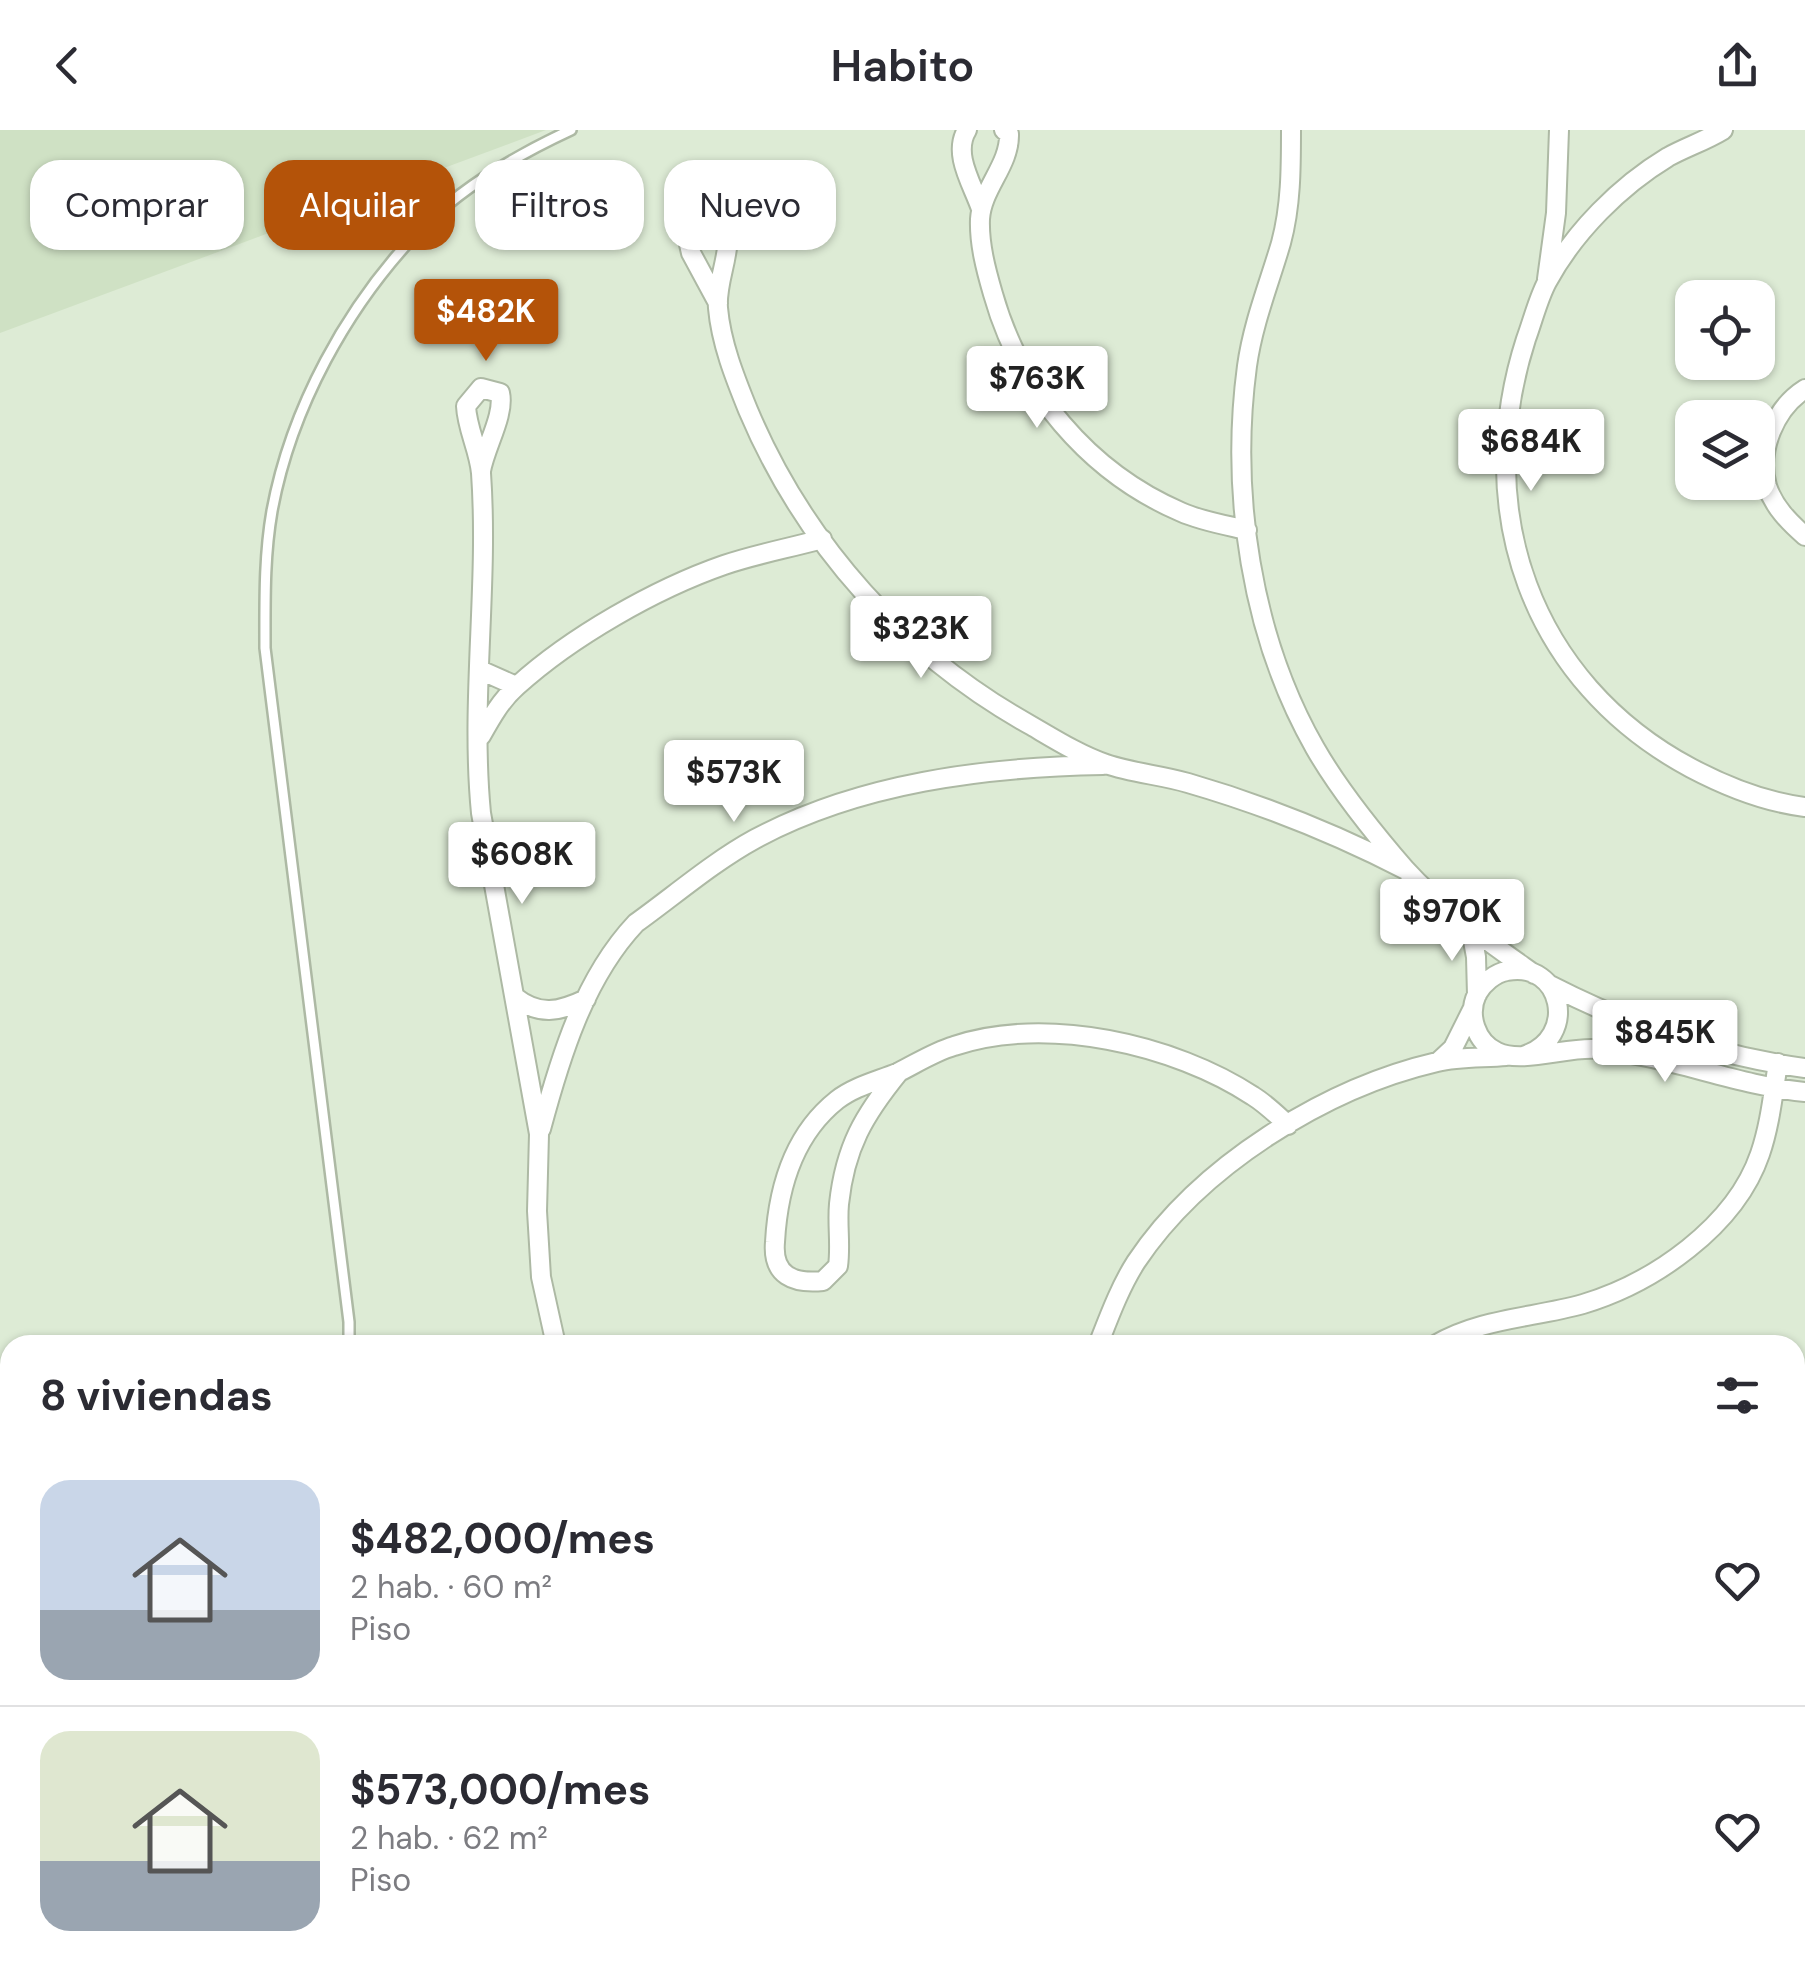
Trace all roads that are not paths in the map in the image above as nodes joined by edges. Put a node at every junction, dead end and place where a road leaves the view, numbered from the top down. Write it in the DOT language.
graph roads {
  1 [pos="571,130"];
  2 [pos="966,130"];
  3 [pos="1004,130"];
  4 [pos="1290,130"];
  5 [pos="1558,130"];
  6 [pos="1723,130"];
  7 [pos="981,210"];
  8 [pos="1556,212"];
  9 [pos="1588,227"];
  10 [pos="1546,283"];
  11 [pos="718,303"];
  12 [pos="1805,390"];
  13 [pos="481,471"];
  14 [pos="1247,530"];
  15 [pos="1805,536"];
  16 [pos="822,539"];
  17 [pos="480,670"];
  18 [pos="516,686"];
  19 [pos="1047,735"];
  20 [pos="479,742"];
  21 [pos="1108,765"];
  22 [pos="1039,768"];
  23 [pos="1805,807"];
  24 [pos="1360,811"];
  25 [pos="1340,836"];
  26 [pos="1406,870"];
  27 [pos="1471,930"];
  28 [pos="1541,979"];
  29 [pos="515,997"];
  30 [pos="586,999"];
  31 [pos="1475,1001"];
  32 [pos="1516,1056"];
  33 [pos="1439,1061"];
  34 [pos="1778,1064"];
  35 [pos="1805,1068"];
  36 [pos="899,1072"];
  37 [pos="1774,1089"];
  38 [pos="1805,1092"];
  39 [pos="1288,1125"];
  40 [pos="539,1134"];
  41 [pos="348,1335"];
  42 [pos="554,1335"];
  43 [pos="1102,1335"];
  44 [pos="1458,1335"];
  1 -- 41 [label="lane"];
  2 -- 7 [label="street"];
  3 -- 7 [label="street"];
  4 -- 14 [label="street"];
  5 -- 8 [label="street"];
  6 -- 9 [label="street"];
  7 -- 14 [label="street"];
  8 -- 9 [label="street"];
  8 -- 10 [label="street"];
  9 -- 10 [label="street"];
  10 -- 23 [label="street"];
  11 -- 16 [label="street"];
  12 -- 15 [label="street"];
  13 -- 17 [label="street"];
  14 -- 24 [label="street"];
  16 -- 18 [label="street"];
  16 -- 19 [label="street"];
  17 -- 18 [label="street"];
  17 -- 20 [label="street"];
  18 -- 20 [label="street"];
  19 -- 21 [label="street"];
  19 -- 22 [label="street"];
  20 -- 29 [label="street"];
  21 -- 22 [label="street"];
  21 -- 25 [label="street"];
  22 -- 30 [label="street"];
  24 -- 25 [label="street"];
  24 -- 26 [label="street"];
  25 -- 26 [label="street"];
  26 -- 27 [label="street"];
  27 -- 28 [label="street"];
  27 -- 31 [label="street"];
  28 -- 31 [label="street"];
  28 -- 32 [label="street"];
  28 -- 34 [label="street"];
  29 -- 30 [label="street"];
  29 -- 40 [label="street"];
  30 -- 40 [label="street"];
  31 -- 32 [label="street"];
  31 -- 33 [label="street"];
  32 -- 33 [label="street"];
  32 -- 37 [label="street"];
  33 -- 39 [label="street"];
  34 -- 35 [label="street"];
  34 -- 37 [label="street"];
  36 -- 36 [label="street"];
  36 -- 39 [label="street"];
  37 -- 38 [label="street"];
  37 -- 44 [label="street"];
  39 -- 43 [label="street"];
  40 -- 42 [label="street"];
}
